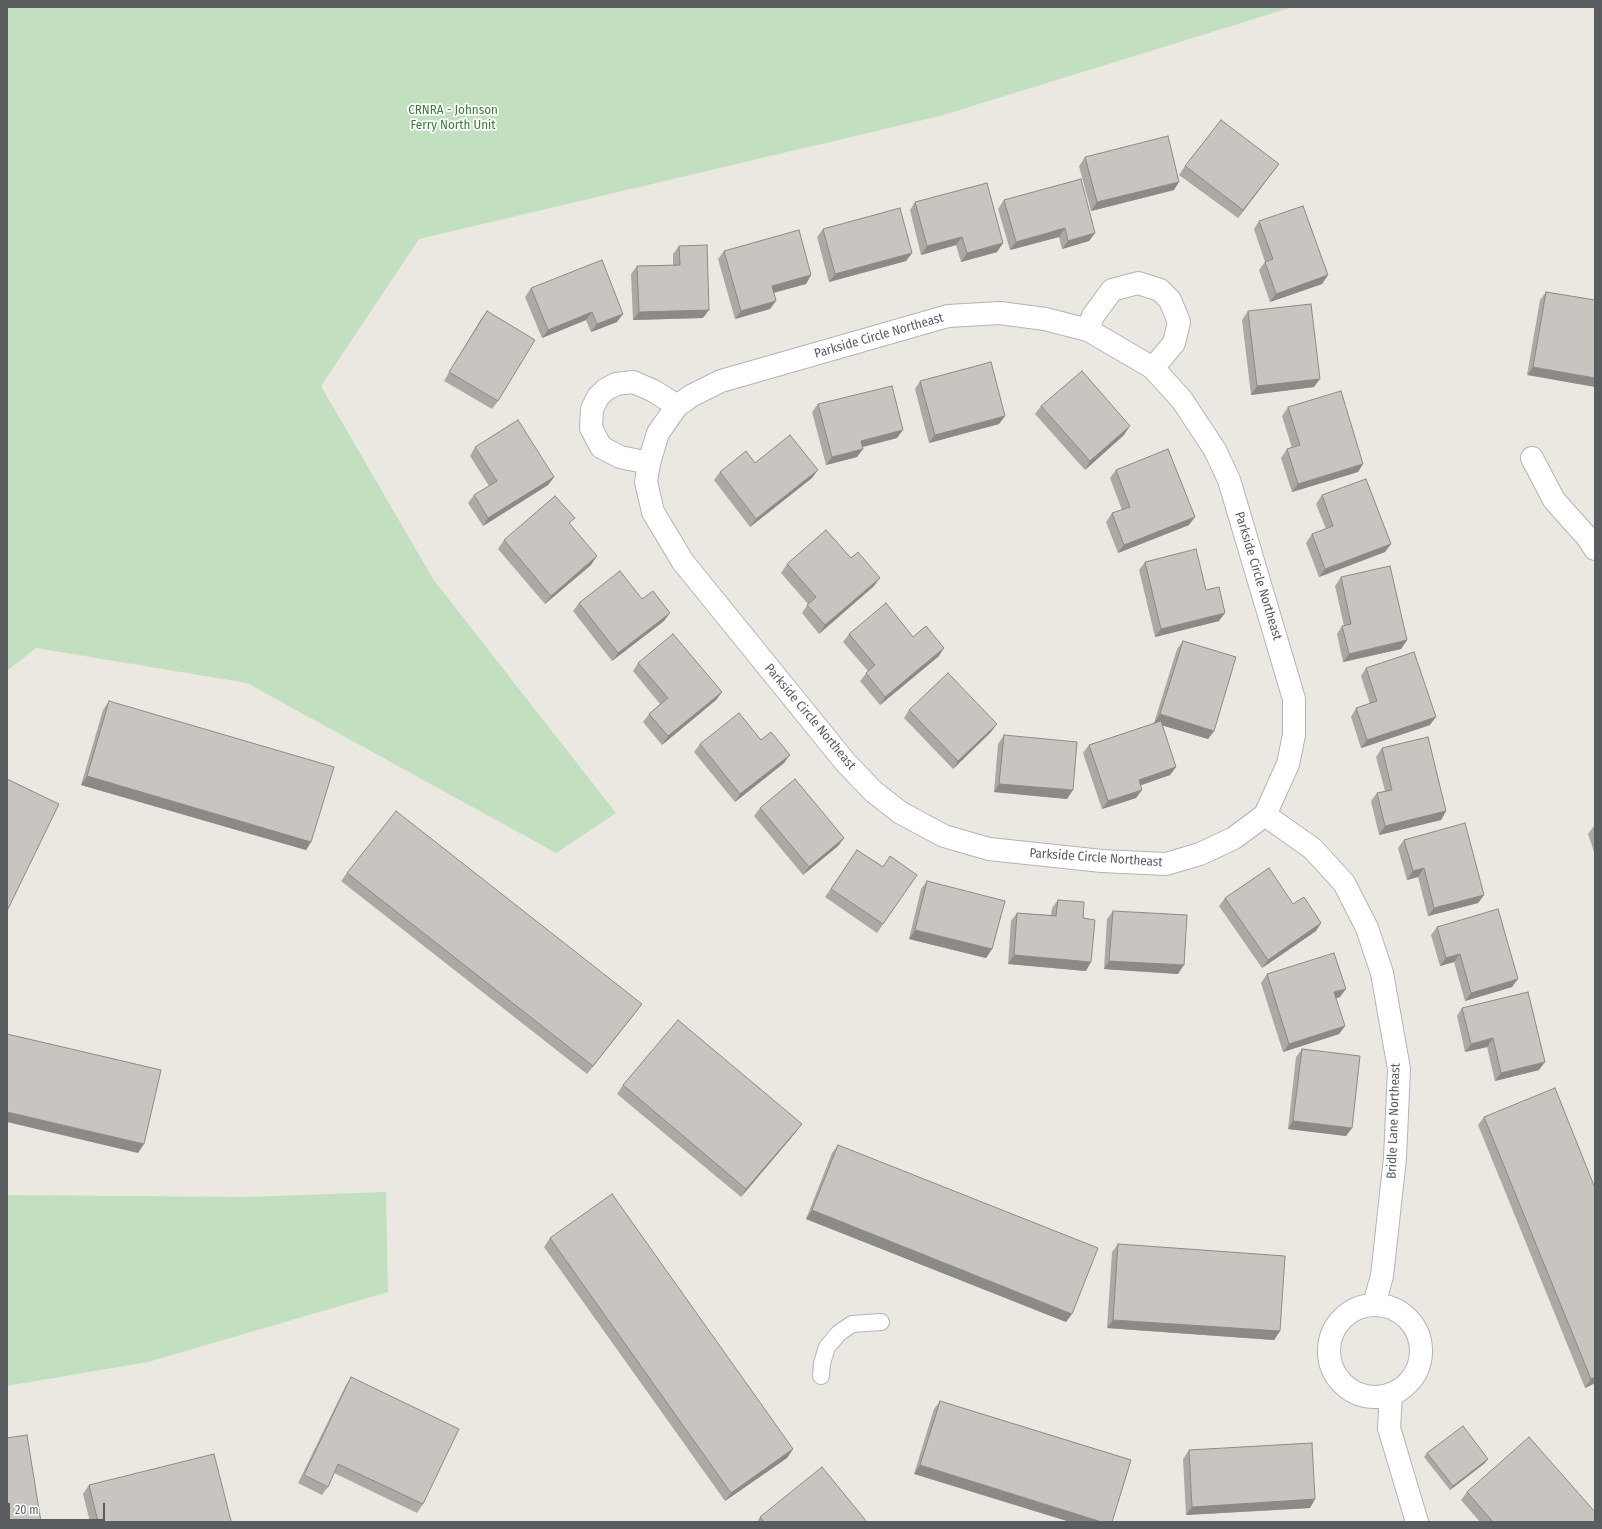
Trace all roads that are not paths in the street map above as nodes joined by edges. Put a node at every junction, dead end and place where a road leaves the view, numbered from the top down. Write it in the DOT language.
graph roads {
  1 [pos="1088,330"];
  2 [pos="1153,368"];
  3 [pos="677,406"];
  4 [pos="1532,458"];
  5 [pos="649,463"];
  6 [pos="1595,549"];
  7 [pos="1265,815"];
  8 [pos="1374,1304"];
  9 [pos="881,1322"];
  10 [pos="821,1376"];
  11 [pos="1391,1395"];
  12 [pos="1417,1522"];
  1 -- 2 [label="street, Parkside Circle Northeast"];
  1 -- 2 [label="street"];
  1 -- 3 [label="street, Parkside Circle Northeast"];
  2 -- 7 [label="street, Parkside Circle Northeast"];
  3 -- 5 [label="street, Parkside Circle Northeast"];
  3 -- 5 [label="street"];
  4 -- 6 [label="street"];
  5 -- 7 [label="street, Parkside Circle Northeast"];
  7 -- 8 [label="street, Bridle Lane Northeast"];
  8 -- 11 [label="street"];
  8 -- 11 [label="street"];
  9 -- 10 [label="lane"];
  11 -- 12 [label="street"];
}
